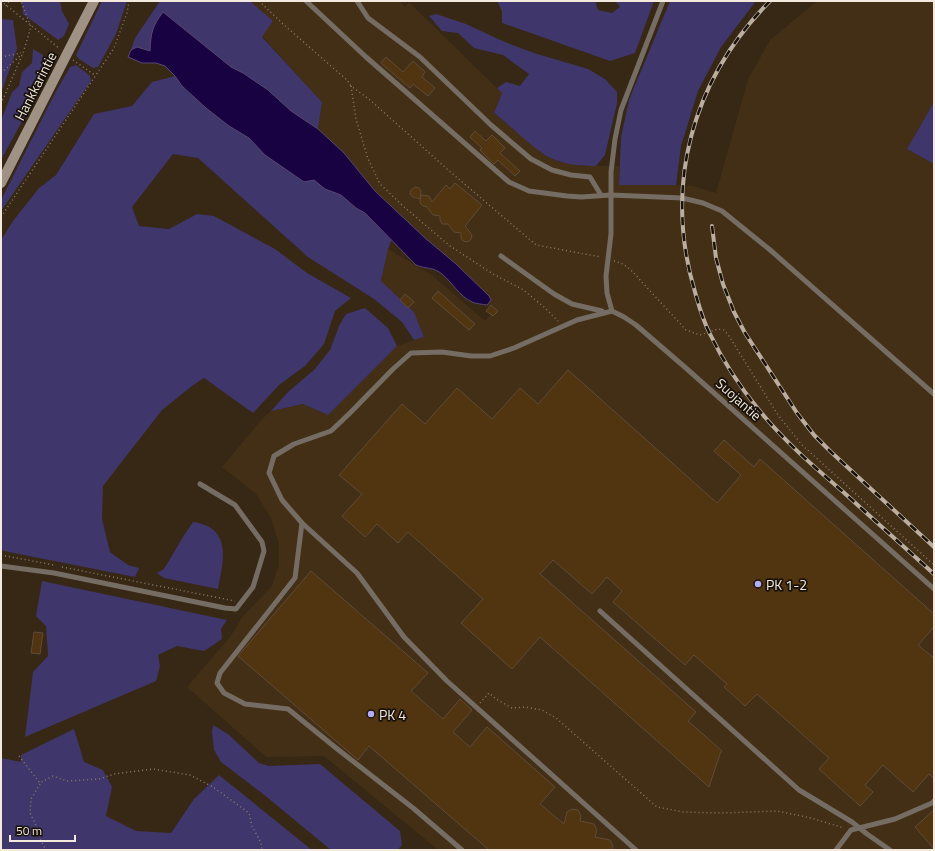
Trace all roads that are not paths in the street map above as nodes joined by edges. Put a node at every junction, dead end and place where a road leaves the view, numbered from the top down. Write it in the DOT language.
graph roads {
  1 [pos="94,1"];
  2 [pos="306,1"];
  3 [pos="357,1"];
  4 [pos="663,1"];
  5 [pos="1,183"];
  6 [pos="612,195"];
  7 [pos="601,196"];
  8 [pos="501,256"];
  9 [pos="612,311"];
  10 [pos="606,312"];
  11 [pos="934,394"];
  12 [pos="200,484"];
  13 [pos="302,523"];
  14 [pos="1,566"];
  15 [pos="934,589"];
  16 [pos="600,611"];
  17 [pos="934,801"];
  18 [pos="859,828"];
  19 [pos="462,850"];
  20 [pos="636,850"];
  21 [pos="836,850"];
  22 [pos="890,850"];
  1 -- 5 [label="main road, Hankkarintie"];
  2 -- 7 [label="lane"];
  3 -- 7 [label="lane"];
  4 -- 6 [label="lane"];
  6 -- 7 [label="lane"];
  6 -- 9 [label="lane"];
  6 -- 11 [label="lane"];
  8 -- 10 [label="lane"];
  9 -- 10 [label="lane"];
  9 -- 15 [label="lane, Suojantie"];
  10 -- 13 [label="lane"];
  12 -- 14 [label="lane"];
  13 -- 19 [label="lane"];
  13 -- 20 [label="lane"];
  16 -- 18 [label="lane"];
  17 -- 18 [label="lane"];
  18 -- 21 [label="lane"];
  18 -- 22 [label="lane"];
}
